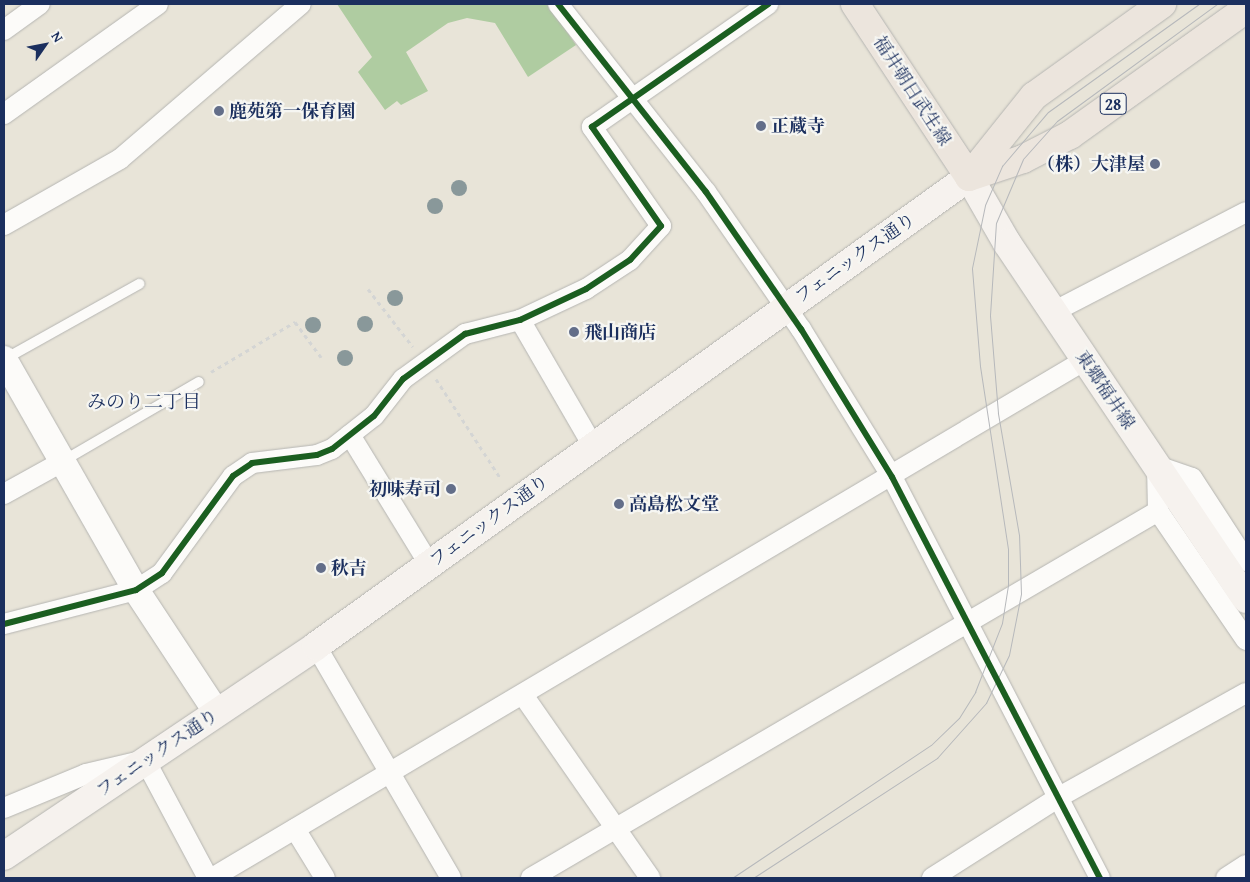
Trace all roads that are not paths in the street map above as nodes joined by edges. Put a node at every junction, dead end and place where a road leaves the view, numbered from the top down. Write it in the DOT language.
graph roads {
  1 [pos="40,4"];
  2 [pos="301,4"];
  3 [pos="558,4"];
  4 [pos="768,4"];
  5 [pos="855,4"];
  6 [pos="1162,4"];
  7 [pos="147,7"];
  8 [pos="1246,9"];
  9 [pos="4,30"];
  10 [pos="631,98"];
  11 [pos="4,114"];
  12 [pos="969,177"];
  13 [pos="1245,213"];
  14 [pos="4,225"];
  15 [pos="139,284"];
  16 [pos="787,306"];
  17 [pos="1053,312"];
  18 [pos="520,320"];
  19 [pos="4,359"];
  20 [pos="1085,360"];
  21 [pos="199,382"];
  22 [pos="350,435"];
  23 [pos="593,446"];
  24 [pos="62,462"];
  25 [pos="1157,466"];
  26 [pos="892,477"];
  27 [pos="4,494"];
  28 [pos="1158,511"];
  29 [pos="1245,557"];
  30 [pos="430,564"];
  31 [pos="136,590"];
  32 [pos="1246,599"];
  33 [pos="969,623"];
  34 [pos="4,624"];
  35 [pos="1246,640"];
  36 [pos="316,646"];
  37 [pos="1246,693"];
  38 [pos="523,695"];
  39 [pos="217,713"];
  40 [pos="145,760"];
  41 [pos="392,772"];
  42 [pos="1060,796"];
  43 [pos="4,808"];
  44 [pos="616,828"];
  45 [pos="296,829"];
  46 [pos="4,856"];
  47 [pos="1246,865"];
  48 [pos="208,878"];
  49 [pos="212,878"];
  50 [pos="325,878"];
  51 [pos="451,878"];
  52 [pos="531,878"];
  53 [pos="650,878"];
  54 [pos="932,878"];
  55 [pos="1100,878"];
  56 [pos="1226,878"];
  1 -- 9 [label="street"];
  2 -- 14 [label="street"];
  3 -- 10 [label="street"];
  4 -- 10 [label="street"];
  5 -- 12 [label="main road, 福井朝日武生線"];
  6 -- 12 [label="main road, フェニックス通り"];
  7 -- 11 [label="street"];
  8 -- 12 [label="main road, フェニックス通り / 28"];
  10 -- 16 [label="street"];
  10 -- 18 [label="street"];
  12 -- 16 [label="main road, フェニックス通り"];
  12 -- 17 [label="main road, 東郷福井線"];
  13 -- 17 [label="street"];
  15 -- 19 [label="lane"];
  16 -- 23 [label="main road, フェニックス通り"];
  16 -- 26 [label="street"];
  17 -- 20 [label="main road, 東郷福井線"];
  18 -- 22 [label="street"];
  18 -- 23 [label="street"];
  19 -- 24 [label="street"];
  20 -- 25 [label="main road, 東郷福井線"];
  20 -- 26 [label="street"];
  21 -- 24 [label="lane"];
  22 -- 30 [label="street"];
  22 -- 31 [label="street"];
  23 -- 30 [label="main road, フェニックス通り"];
  24 -- 27 [label="street"];
  24 -- 31 [label="street"];
  25 -- 28 [label="street"];
  25 -- 29 [label="street"];
  25 -- 32 [label="main road, 東郷福井線"];
  26 -- 33 [label="street"];
  26 -- 38 [label="street"];
  28 -- 33 [label="street"];
  28 -- 35 [label="street"];
  30 -- 36 [label="main road, フェニックス通り"];
  31 -- 34 [label="street"];
  31 -- 39 [label="street"];
  33 -- 42 [label="street"];
  33 -- 44 [label="street"];
  36 -- 39 [label="main road, フェニックス通り"];
  36 -- 41 [label="street"];
  37 -- 42 [label="street"];
  38 -- 41 [label="street"];
  38 -- 44 [label="street"];
  39 -- 40 [label="main road, フェニックス通り"];
  40 -- 43 [label="street"];
  40 -- 46 [label="main road, フェニックス通り"];
  40 -- 48 [label="street"];
  41 -- 45 [label="street"];
  41 -- 51 [label="street"];
  42 -- 54 [label="street"];
  42 -- 55 [label="street"];
  44 -- 52 [label="street"];
  44 -- 53 [label="street"];
  45 -- 49 [label="street"];
  45 -- 50 [label="street"];
  47 -- 56 [label="street"];
}
